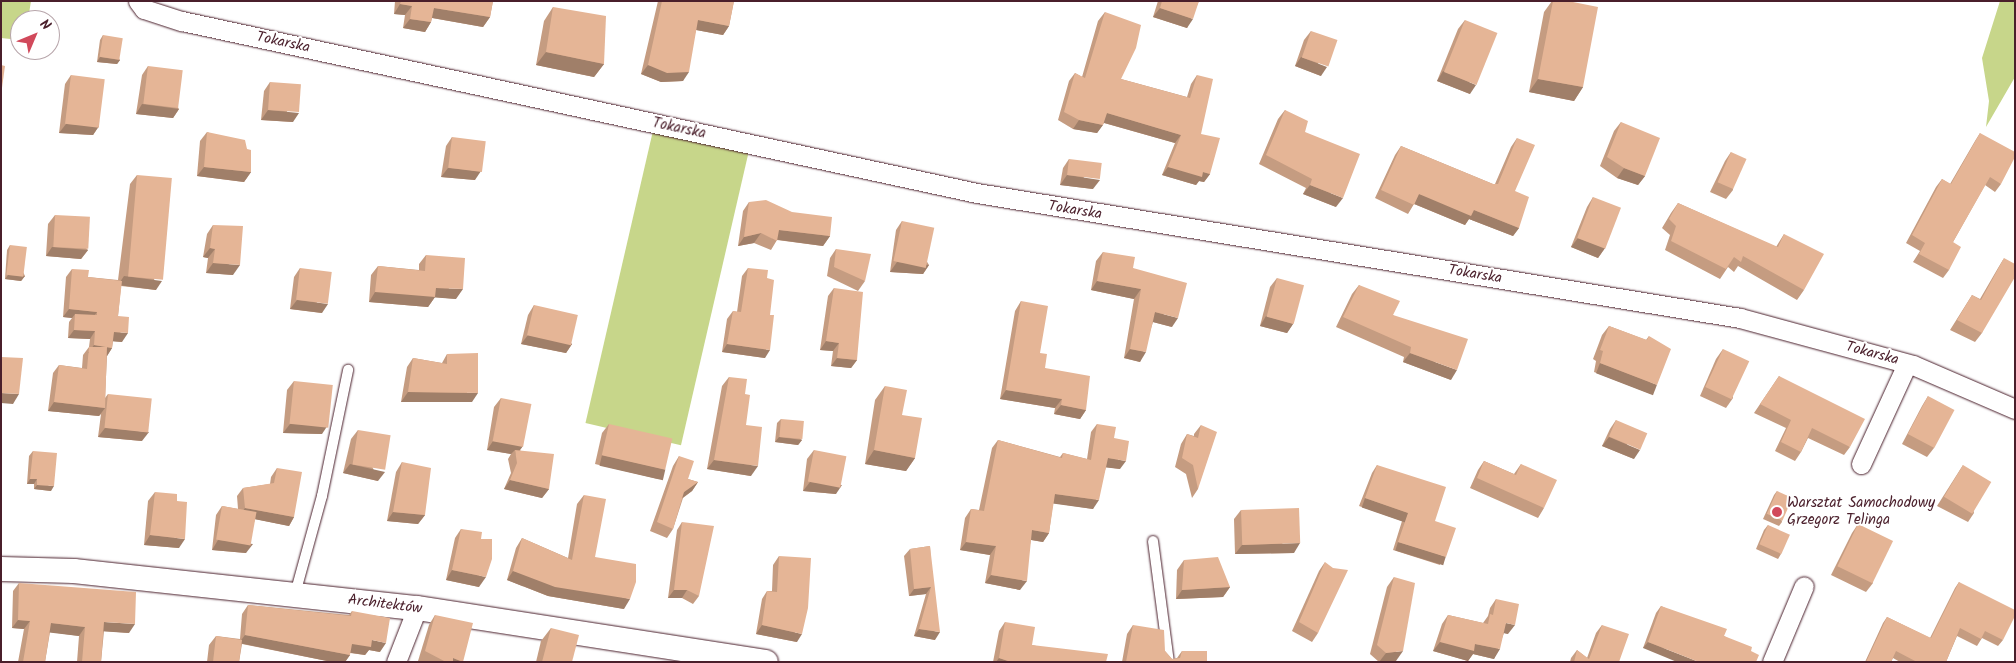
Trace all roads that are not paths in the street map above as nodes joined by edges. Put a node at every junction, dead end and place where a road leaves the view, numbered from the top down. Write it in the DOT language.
graph roads {
  1 [pos="138,1"];
  2 [pos="1907,364"];
  3 [pos="348,370"];
  4 [pos="2015,409"];
  5 [pos="1861,464"];
  6 [pos="1154,541"];
  7 [pos="1,568"];
  8 [pos="1804,586"];
  9 [pos="295,594"];
  10 [pos="418,608"];
  11 [pos="396,662"];
  12 [pos="766,662"];
  13 [pos="1169,662"];
  14 [pos="1772,662"];
  1 -- 2 [label="street, Tokarska"];
  2 -- 4 [label="street, Tokarska"];
  2 -- 5 [label="street"];
  3 -- 9 [label="lane"];
  6 -- 13 [label="lane"];
  7 -- 9 [label="street, Architektów"];
  8 -- 14 [label="street"];
  9 -- 10 [label="street, Architektów"];
  10 -- 11 [label="street"];
  10 -- 12 [label="street, Architektów"];
}
